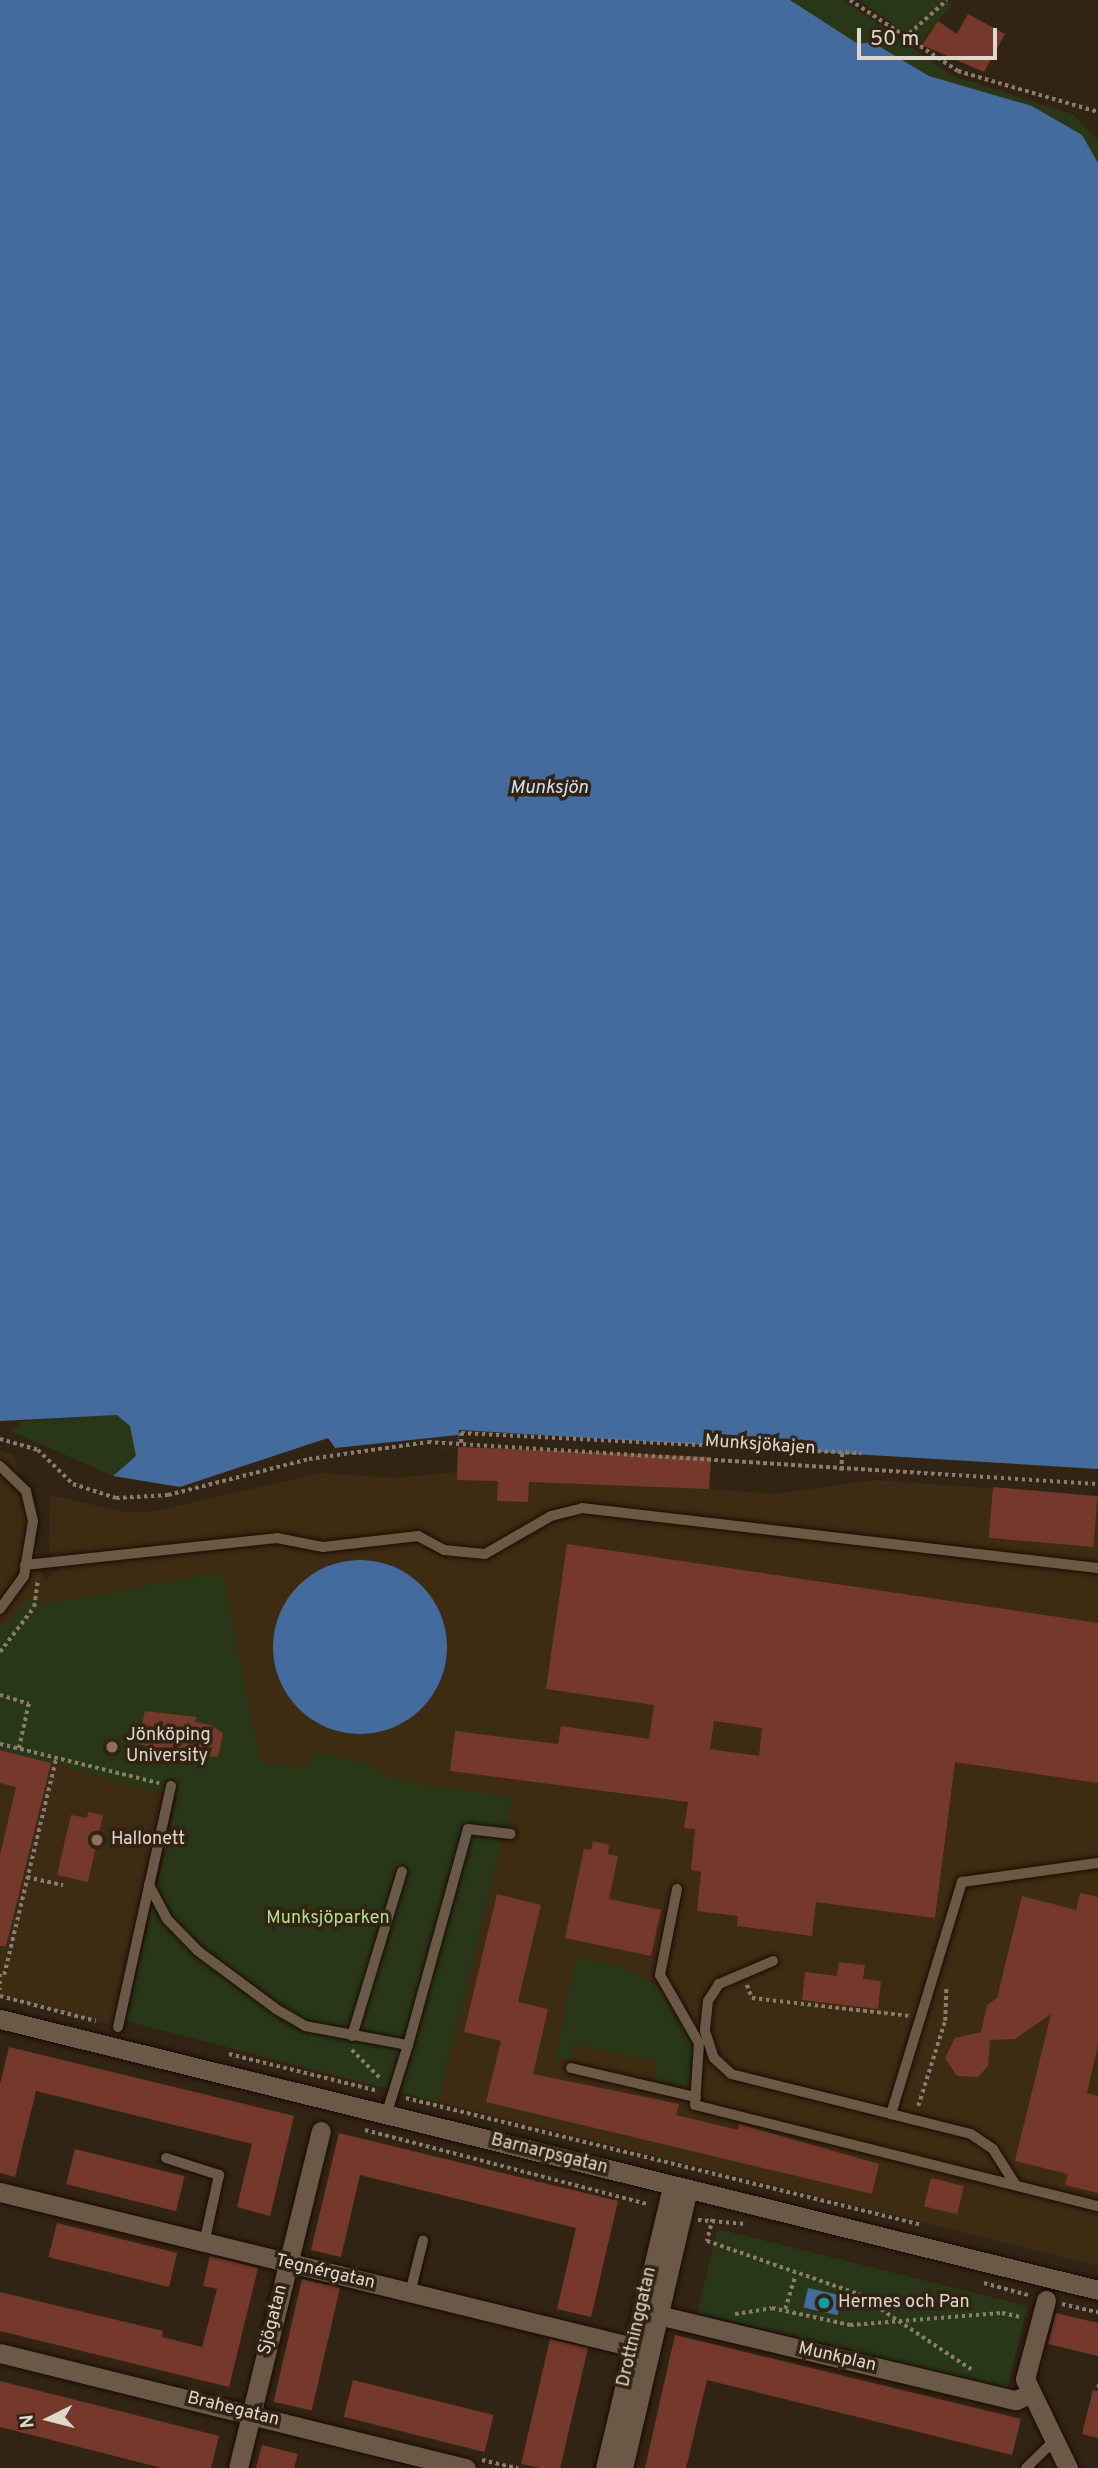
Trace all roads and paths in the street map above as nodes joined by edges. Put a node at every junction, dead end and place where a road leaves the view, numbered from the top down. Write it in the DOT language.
graph roads {
  1 [pos="850,0"];
  2 [pos="947,0"];
  3 [pos="904,38"];
  4 [pos="1098,112"];
  5 [pos="0,1439"];
  6 [pos="460,1443"];
  7 [pos="842,1452"];
  8 [pos="862,1453"];
  9 [pos="0,1466"];
  10 [pos="841,1471"];
  11 [pos="1098,1484"];
  12 [pos="25,1565"];
  13 [pos="1098,1568"];
  14 [pos="0,1609"];
  15 [pos="0,1695"];
  16 [pos="0,1744"];
  17 [pos="19,1749"];
  18 [pos="56,1758"];
  19 [pos="171,1786"];
  20 [pos="510,1834"];
  21 [pos="1098,1863"];
  22 [pos="402,1871"];
  23 [pos="27,1877"];
  24 [pos="63,1885"];
  25 [pos="149,1885"];
  26 [pos="677,1889"];
  27 [pos="773,1961"];
  28 [pos="742,1973"];
  29 [pos="2,1974"];
  30 [pos="947,1979"];
  31 [pos="0,1990"];
  32 [pos="0,1996"];
  33 [pos="921,2018"];
  34 [pos="0,2019"];
  35 [pos="945,2021"];
  36 [pos="118,2027"];
  37 [pos="338,2034"];
  38 [pos="352,2036"];
  39 [pos="408,2045"];
  40 [pos="223,2053"];
  41 [pos="571,2068"];
  42 [pos="394,2095"];
  43 [pos="696,2097"];
  44 [pos="891,2114"];
  45 [pos="386,2115"];
  46 [pos="914,2120"];
  47 [pos="321,2131"];
  48 [pos="166,2158"];
  49 [pos="1015,2184"];
  50 [pos="680,2187"];
  51 [pos="0,2192"];
  52 [pos="1098,2206"];
  53 [pos="713,2219"];
  54 [pos="933,2228"];
  55 [pos="423,2241"];
  56 [pos="204,2243"];
  57 [pos="288,2264"];
  58 [pos="794,2276"];
  59 [pos="1098,2290"];
  60 [pos="410,2293"];
  61 [pos="1046,2300"];
  62 [pos="785,2309"];
  63 [pos="650,2313"];
  64 [pos="896,2320"];
  65 [pos="1041,2321"];
  66 [pos="722,2331"];
  67 [pos="642,2349"];
  68 [pos="0,2353"];
  69 [pos="988,2393"];
  70 [pos="1032,2393"];
  71 [pos="251,2415"];
  72 [pos="1055,2440"];
  73 [pos="238,2468"];
  74 [pos="466,2468"];
  75 [pos="605,2468"];
  76 [pos="623,2468"];
  77 [pos="1026,2468"];
  78 [pos="1068,2468"];
  1 -- 3 [label="path"];
  2 -- 3 [label="path"];
  3 -- 4 [label="path"];
  5 -- 6 [label="path"];
  6 -- 7 [label="path"];
  6 -- 10 [label="path, Munksjökajen"];
  7 -- 8 [label="path"];
  7 -- 10 [label="path"];
  9 -- 12 [label="lane"];
  10 -- 11 [label="path, Munksjökajen"];
  12 -- 13 [label="lane"];
  12 -- 14 [label="lane"];
  15 -- 17 [label="path"];
  16 -- 17 [label="path"];
  17 -- 18 [label="path"];
  18 -- 19 [label="path"];
  18 -- 23 [label="path"];
  19 -- 25 [label="lane"];
  20 -- 39 [label="lane"];
  21 -- 33 [label="lane"];
  22 -- 38 [label="lane"];
  23 -- 24 [label="path"];
  23 -- 29 [label="path"];
  25 -- 36 [label="lane"];
  25 -- 37 [label="lane"];
  26 -- 43 [label="lane"];
  27 -- 28 [label="lane"];
  28 -- 33 [label="path"];
  28 -- 44 [label="lane"];
  29 -- 31 [label="path"];
  30 -- 35 [label="path"];
  32 -- 36 [label="path"];
  33 -- 35 [label="path"];
  33 -- 44 [label="lane"];
  34 -- 45 [label="street, Barnarpsgatan"];
  35 -- 46 [label="path"];
  37 -- 38 [label="lane"];
  37 -- 42 [label="path"];
  38 -- 39 [label="lane"];
  39 -- 42 [label="lane"];
  40 -- 42 [label="path"];
  41 -- 43 [label="lane"];
  42 -- 45 [label="lane"];
  42 -- 54 [label="path"];
  43 -- 49 [label="lane"];
  44 -- 46 [label="lane"];
  45 -- 50 [label="street, Barnarpsgatan"];
  46 -- 49 [label="lane"];
  47 -- 57 [label="street, Sjögatan"];
  48 -- 56 [label="lane"];
  49 -- 52 [label="lane"];
  50 -- 59 [label="street, Barnarpsgatan"];
  50 -- 63 [label="street, Drottninggatan"];
  51 -- 56 [label="street, Tegnérgatan"];
  53 -- 58 [label="path"];
  55 -- 60 [label="lane"];
  56 -- 57 [label="street, Tegnérgatan"];
  57 -- 60 [label="street, Tegnérgatan"];
  57 -- 71 [label="street, Sjögatan"];
  58 -- 62 [label="path"];
  58 -- 64 [label="path"];
  60 -- 67 [label="street, Tegnérgatan"];
  61 -- 65 [label="street"];
  62 -- 64 [label="path"];
  62 -- 66 [label="path"];
  63 -- 66 [label="street, Munkplan"];
  63 -- 67 [label="street, Drottninggatan"];
  64 -- 65 [label="path"];
  64 -- 69 [label="path"];
  65 -- 70 [label="street"];
  66 -- 69 [label="street, Munkplan"];
  67 -- 75 [label="street, Drottninggatan"];
  67 -- 76 [label="street, Drottninggatan"];
  68 -- 71 [label="street, Brahegatan"];
  69 -- 70 [label="street, Munkplan"];
  70 -- 72 [label="street"];
  71 -- 73 [label="street, Sjögatan"];
  71 -- 74 [label="street, Brahegatan"];
  72 -- 77 [label="lane"];
  72 -- 78 [label="street"];
}
